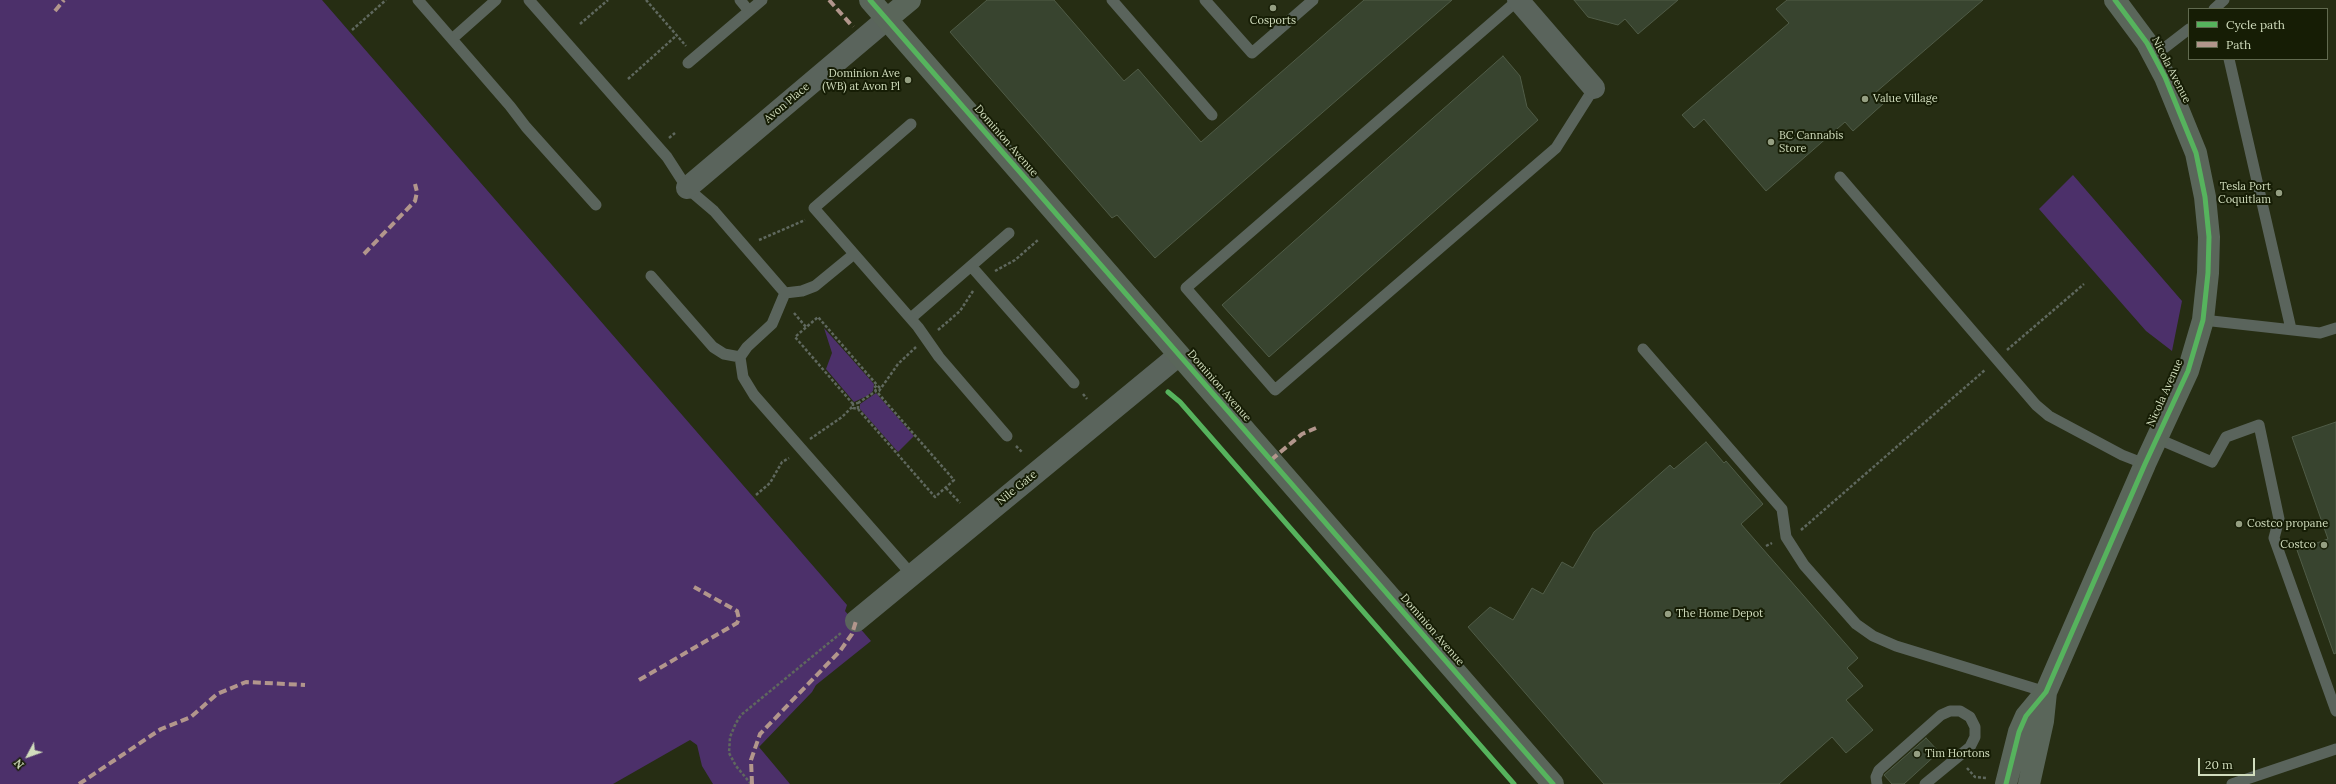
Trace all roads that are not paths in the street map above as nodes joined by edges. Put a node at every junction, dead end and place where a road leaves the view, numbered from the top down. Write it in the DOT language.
graph roads {
  1 [pos="418,0"];
  2 [pos="496,0"];
  3 [pos="529,0"];
  4 [pos="740,0"];
  5 [pos="762,0"];
  6 [pos="870,0"];
  7 [pos="910,0"];
  8 [pos="1112,0"];
  9 [pos="1205,0"];
  10 [pos="1313,0"];
  11 [pos="1518,0"];
  12 [pos="2115,0"];
  13 [pos="749,11"];
  14 [pos="887,19"];
  15 [pos="2188,30"];
  16 [pos="452,39"];
  17 [pos="2154,56"];
  18 [pos="692,60"];
  19 [pos="2229,60"];
  20 [pos="1594,88"];
  21 [pos="1212,115"];
  22 [pos="911,124"];
  23 [pos="1840,177"];
  24 [pos="687,188"];
  25 [pos="596,205"];
  26 [pos="1009,233"];
  27 [pos="854,254"];
  28 [pos="971,266"];
  29 [pos="651,276"];
  30 [pos="785,293"];
  31 [pos="911,318"];
  32 [pos="2203,320"];
  33 [pos="2336,328"];
  34 [pos="2291,329"];
  35 [pos="1644,349"];
  36 [pos="1179,355"];
  37 [pos="740,357"];
  38 [pos="1074,383"];
  39 [pos="1008,436"];
  40 [pos="2156,438"];
  41 [pos="2145,464"];
  42 [pos="912,575"];
  43 [pos="856,621"];
  44 [pos="2046,692"];
  45 [pos="2336,711"];
  46 [pos="2016,744"];
  47 [pos="2336,749"];
  48 [pos="2000,781"];
  49 [pos="1554,784"];
  50 [pos="1877,784"];
  51 [pos="1925,784"];
  52 [pos="2017,784"];
  53 [pos="2029,784"];
  54 [pos="2232,784"];
  1 -- 16 [label="lane"];
  2 -- 16 [label="lane"];
  3 -- 24 [label="lane"];
  4 -- 13 [label="lane"];
  5 -- 13 [label="lane"];
  6 -- 14 [label="main road, Dominion Avenue"];
  7 -- 14 [label="main road"];
  8 -- 21 [label="lane"];
  9 -- 10 [label="lane"];
  11 -- 20 [label="street"];
  11 -- 20 [label="lane"];
  12 -- 17 [label="main road, Nicola Avenue"];
  13 -- 18 [label="lane"];
  14 -- 24 [label="street, Avon Place"];
  14 -- 36 [label="main road, Dominion Avenue"];
  15 -- 17 [label="lane"];
  16 -- 25 [label="lane"];
  17 -- 32 [label="main road, Nicola Avenue"];
  19 -- 34 [label="lane"];
  22 -- 27 [label="lane"];
  23 -- 41 [label="lane"];
  24 -- 30 [label="lane"];
  26 -- 28 [label="lane"];
  27 -- 30 [label="lane"];
  27 -- 31 [label="lane"];
  28 -- 31 [label="lane"];
  28 -- 38 [label="lane"];
  29 -- 37 [label="lane"];
  30 -- 37 [label="lane"];
  31 -- 39 [label="lane"];
  32 -- 34 [label="lane"];
  32 -- 40 [label="main road, Nicola Avenue"];
  33 -- 34 [label="lane"];
  35 -- 44 [label="lane"];
  36 -- 42 [label="street, Nile Gate"];
  36 -- 49 [label="main road, Dominion Avenue"];
  37 -- 42 [label="lane"];
  40 -- 41 [label="main road, Nicola Avenue"];
  40 -- 45 [label="lane"];
  41 -- 44 [label="main road, Nicola Avenue"];
  42 -- 43 [label="street, Nile Gate"];
  44 -- 46 [label="main road, Nicola Avenue"];
  44 -- 53 [label="main road, Nicola Avenue"];
  46 -- 48 [label="main road, Nicola Avenue"];
  46 -- 52 [label="main road"];
  47 -- 54 [label="lane"];
  50 -- 51 [label="lane"];
}
